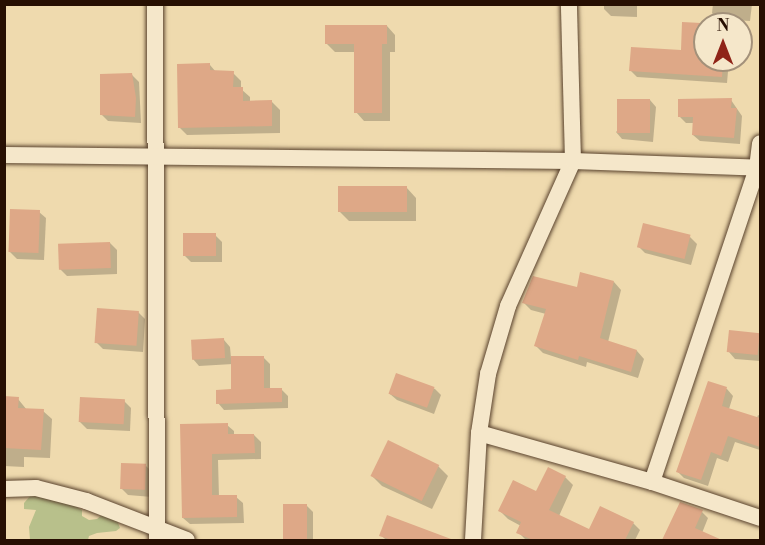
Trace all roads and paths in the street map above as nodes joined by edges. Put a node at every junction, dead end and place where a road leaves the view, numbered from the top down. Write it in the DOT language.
graph roads {
  1 [pos="155,4"];
  2 [pos="568,4"];
  3 [pos="760,143"];
  4 [pos="4,155"];
  5 [pos="156,155"];
  6 [pos="573,161"];
  7 [pos="759,168"];
  8 [pos="479,433"];
  9 [pos="652,482"];
  10 [pos="4,489"];
  11 [pos="760,518"];
  12 [pos="157,535"];
  13 [pos="187,540"];
  14 [pos="473,540"];
  1 -- 5 [label="street"];
  2 -- 6 [label="street"];
  3 -- 7 [label="street"];
  4 -- 5 [label="street"];
  5 -- 6 [label="street"];
  5 -- 12 [label="street"];
  6 -- 7 [label="street"];
  6 -- 8 [label="street"];
  7 -- 9 [label="street"];
  8 -- 9 [label="street"];
  8 -- 14 [label="street"];
  9 -- 11 [label="street"];
  10 -- 12 [label="street"];
  12 -- 13 [label="street"];
}
